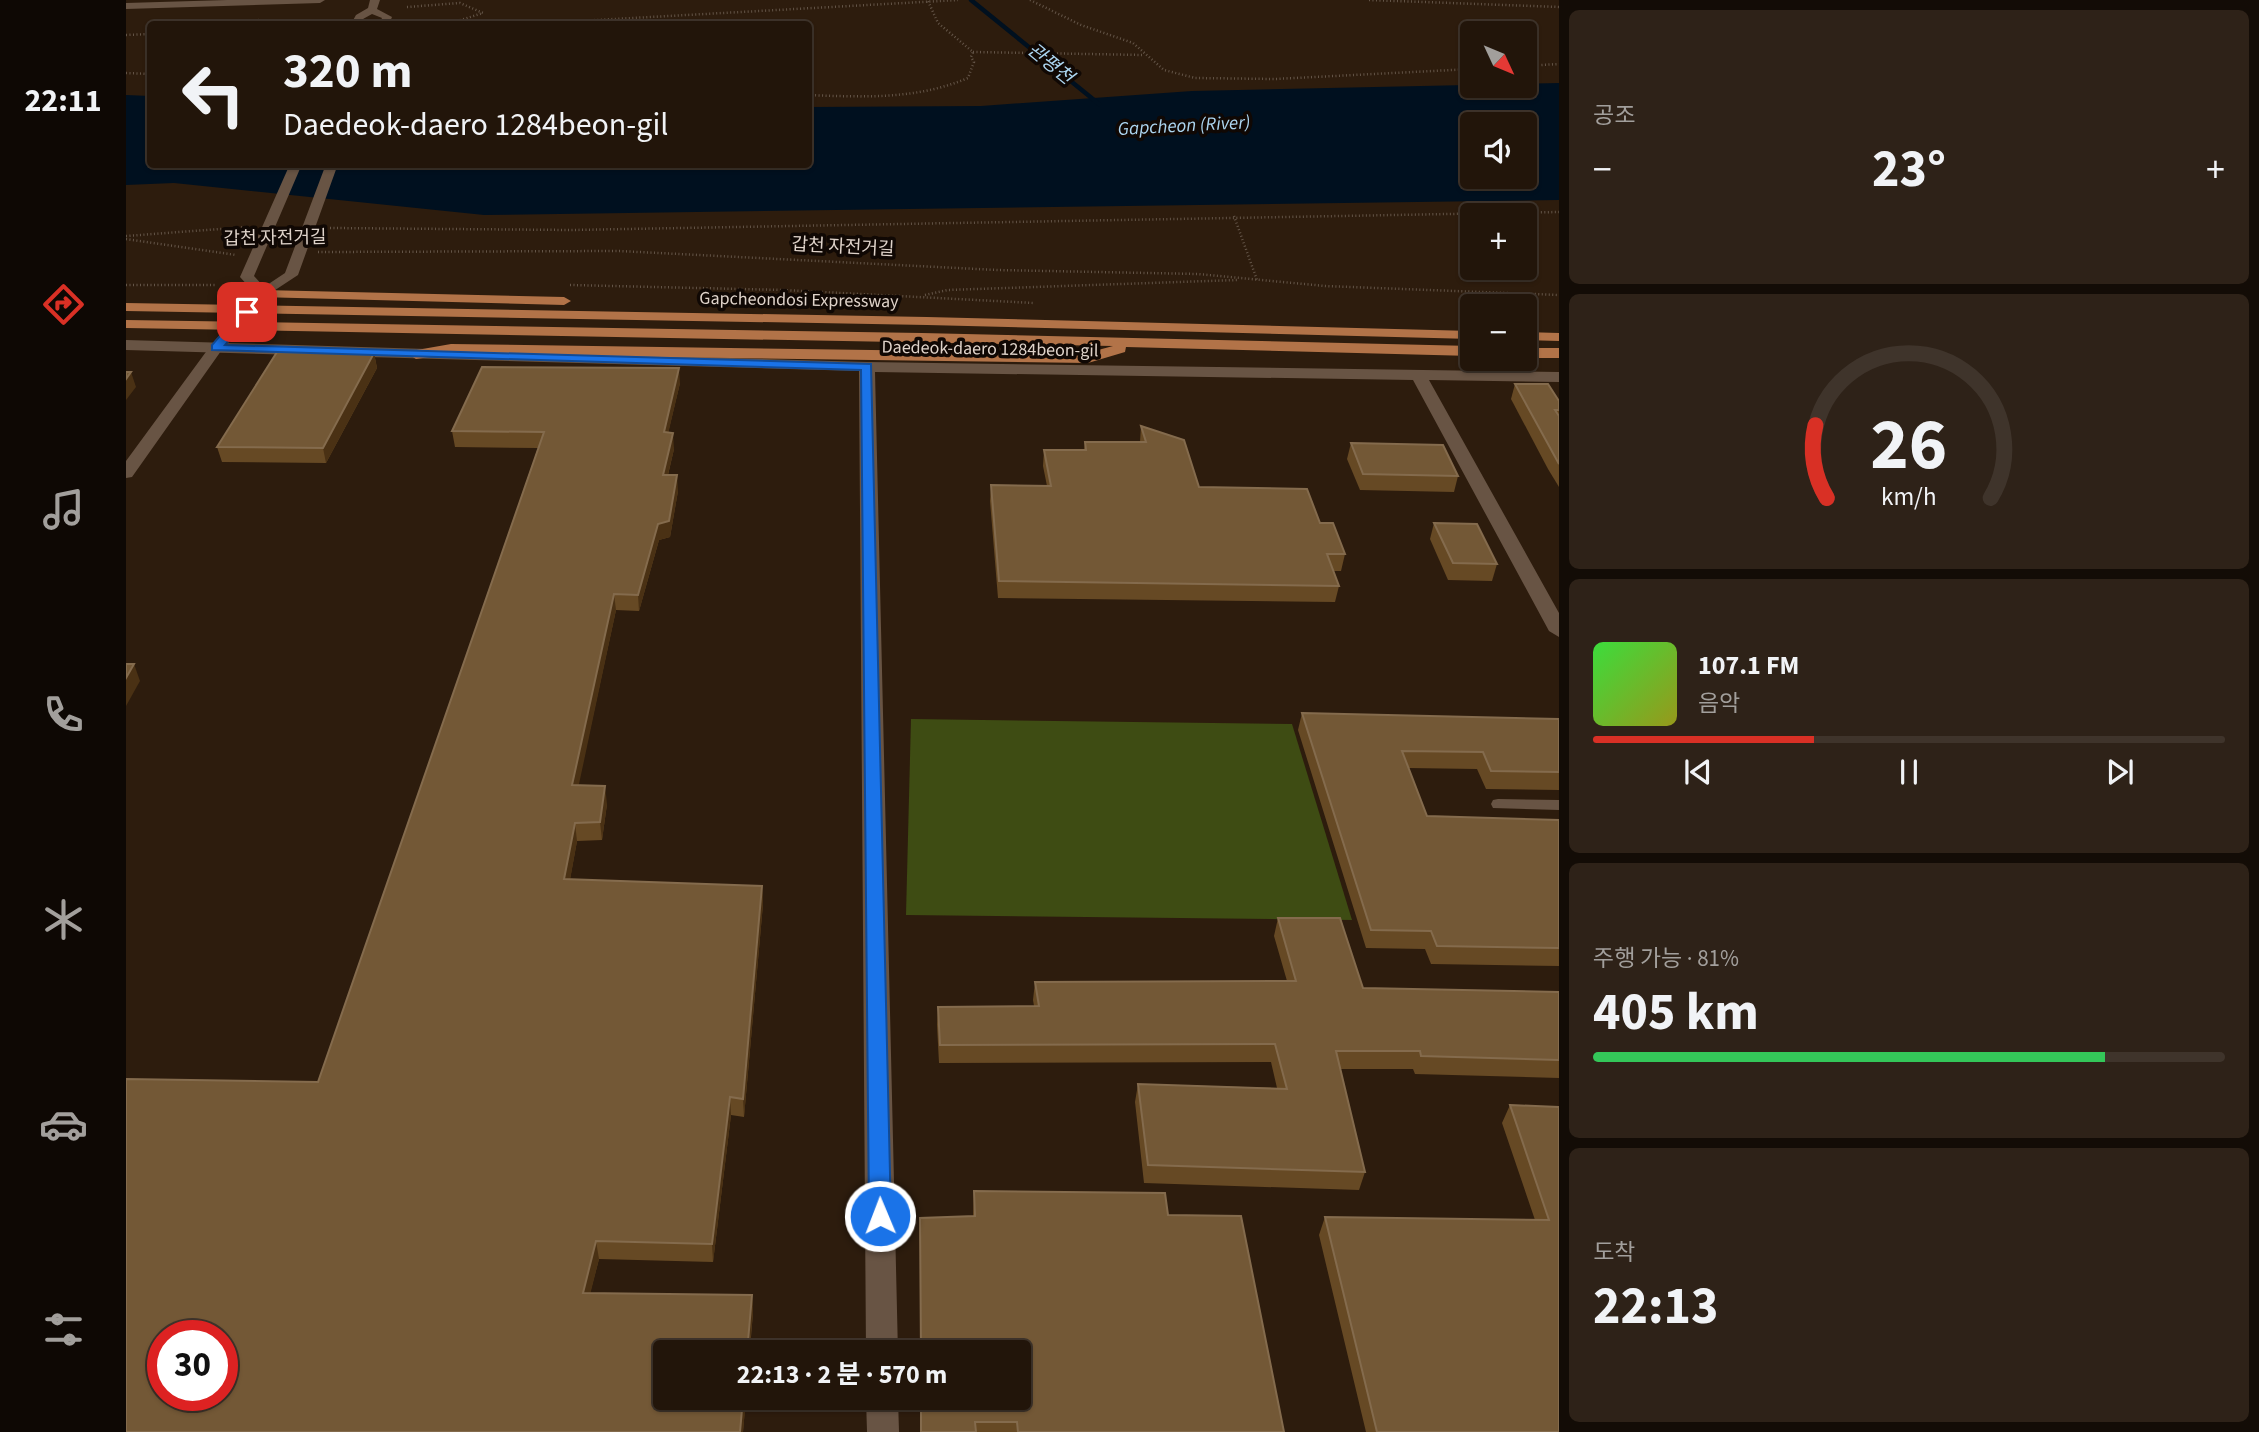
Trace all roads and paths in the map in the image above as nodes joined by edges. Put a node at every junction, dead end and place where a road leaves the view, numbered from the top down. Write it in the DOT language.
graph roads {
  1 [pos="320,0"];
  2 [pos="958,0"];
  3 [pos="1030,0"];
  4 [pos="1369,0"];
  5 [pos="928,1"];
  6 [pos="374,5"];
  7 [pos="126,6"];
  8 [pos="407,7"];
  9 [pos="1559,7"];
  10 [pos="358,21"];
  11 [pos="386,21"];
  12 [pos="460,21"];
  13 [pos="577,21"];
  14 [pos="126,34"];
  15 [pos="147,34"];
  16 [pos="973,52"];
  17 [pos="1145,55"];
  18 [pos="1559,64"];
  19 [pos="1537,65"];
  20 [pos="1460,70"];
  21 [pos="126,73"];
  22 [pos="147,74"];
  23 [pos="812,95"];
  24 [pos="294,168"];
  25 [pos="331,168"];
  26 [pos="1559,212"];
  27 [pos="1234,216"];
  28 [pos="248,227"];
  29 [pos="327,228"];
  30 [pos="126,238"];
  31 [pos="313,252"];
  32 [pos="239,255"];
  33 [pos="1258,279"];
  34 [pos="127,285"];
  35 [pos="215,285"];
  36 [pos="566,285"];
  37 [pos="263,294"];
  38 [pos="1559,295"];
  39 [pos="918,297"];
  40 [pos="1037,303"];
  41 [pos="126,307"];
  42 [pos="126,324"];
  43 [pos="1107,326"];
  44 [pos="1460,335"];
  45 [pos="1537,336"];
  46 [pos="1559,337"];
  47 [pos="1142,343"];
  48 [pos="126,345"];
  49 [pos="216,348"];
  50 [pos="1460,351"];
  51 [pos="1537,353"];
  52 [pos="416,354"];
  53 [pos="1559,354"];
  54 [pos="867,367"];
  55 [pos="1418,374"];
  56 [pos="1559,377"];
  57 [pos="126,473"];
  58 [pos="1559,631"];
  59 [pos="1498,804"];
  60 [pos="1559,805"];
  61 [pos="882,1340"];
  62 [pos="882,1410"];
  63 [pos="883,1432"];
  1 -- 7 [label="street"];
  2 -- 5 [label="path"];
  3 -- 17 [label="path"];
  4 -- 9 [label="path"];
  5 -- 13 [label="path"];
  5 -- 16 [label="path"];
  6 -- 10 [label="street"];
  6 -- 11 [label="street"];
  8 -- 12 [label="path"];
  14 -- 15 [label="path"];
  16 -- 17 [label="path"];
  16 -- 23 [label="path"];
  17 -- 20 [label="path"];
  18 -- 19 [label="path"];
  21 -- 22 [label="path"];
  24 -- 37 [label="street"];
  25 -- 37 [label="street"];
  26 -- 27 [label="path"];
  27 -- 29 [label="path"];
  27 -- 33 [label="path"];
  28 -- 30 [label="path"];
  30 -- 32 [label="path, 갑천 자전거길"];
  31 -- 33 [label="path, 갑천 자전거길"];
  33 -- 38 [label="path, 갑천 자전거길"];
  33 -- 39 [label="path"];
  34 -- 35 [label="path"];
  36 -- 39 [label="path"];
  37 -- 43 [label="highway"];
  37 -- 49 [label="street"];
  39 -- 40 [label="path"];
  41 -- 43 [label="highway, Gapcheondosi Expressway"];
  42 -- 47 [label="highway, Gapcheondosi Expressway"];
  43 -- 44 [label="highway, Gapcheondosi Expressway"];
  45 -- 46 [label="highway"];
  47 -- 50 [label="highway, Gapcheondosi Expressway"];
  47 -- 52 [label="highway"];
  48 -- 49 [label="street, Daedeok-daero 1284beon-gil"];
  49 -- 52 [label="street, Daedeok-daero 1284beon-gil"];
  49 -- 57 [label="street"];
  51 -- 53 [label="highway"];
  52 -- 54 [label="street, Daedeok-daero 1284beon-gil"];
  54 -- 55 [label="street, Daedeok-daero 1284beon-gil"];
  54 -- 61 [label="street"];
  55 -- 56 [label="street, Daedeok-daero 1284beon-gil"];
  55 -- 58 [label="street"];
  59 -- 60 [label="lane"];
  62 -- 63 [label="street"];
}
